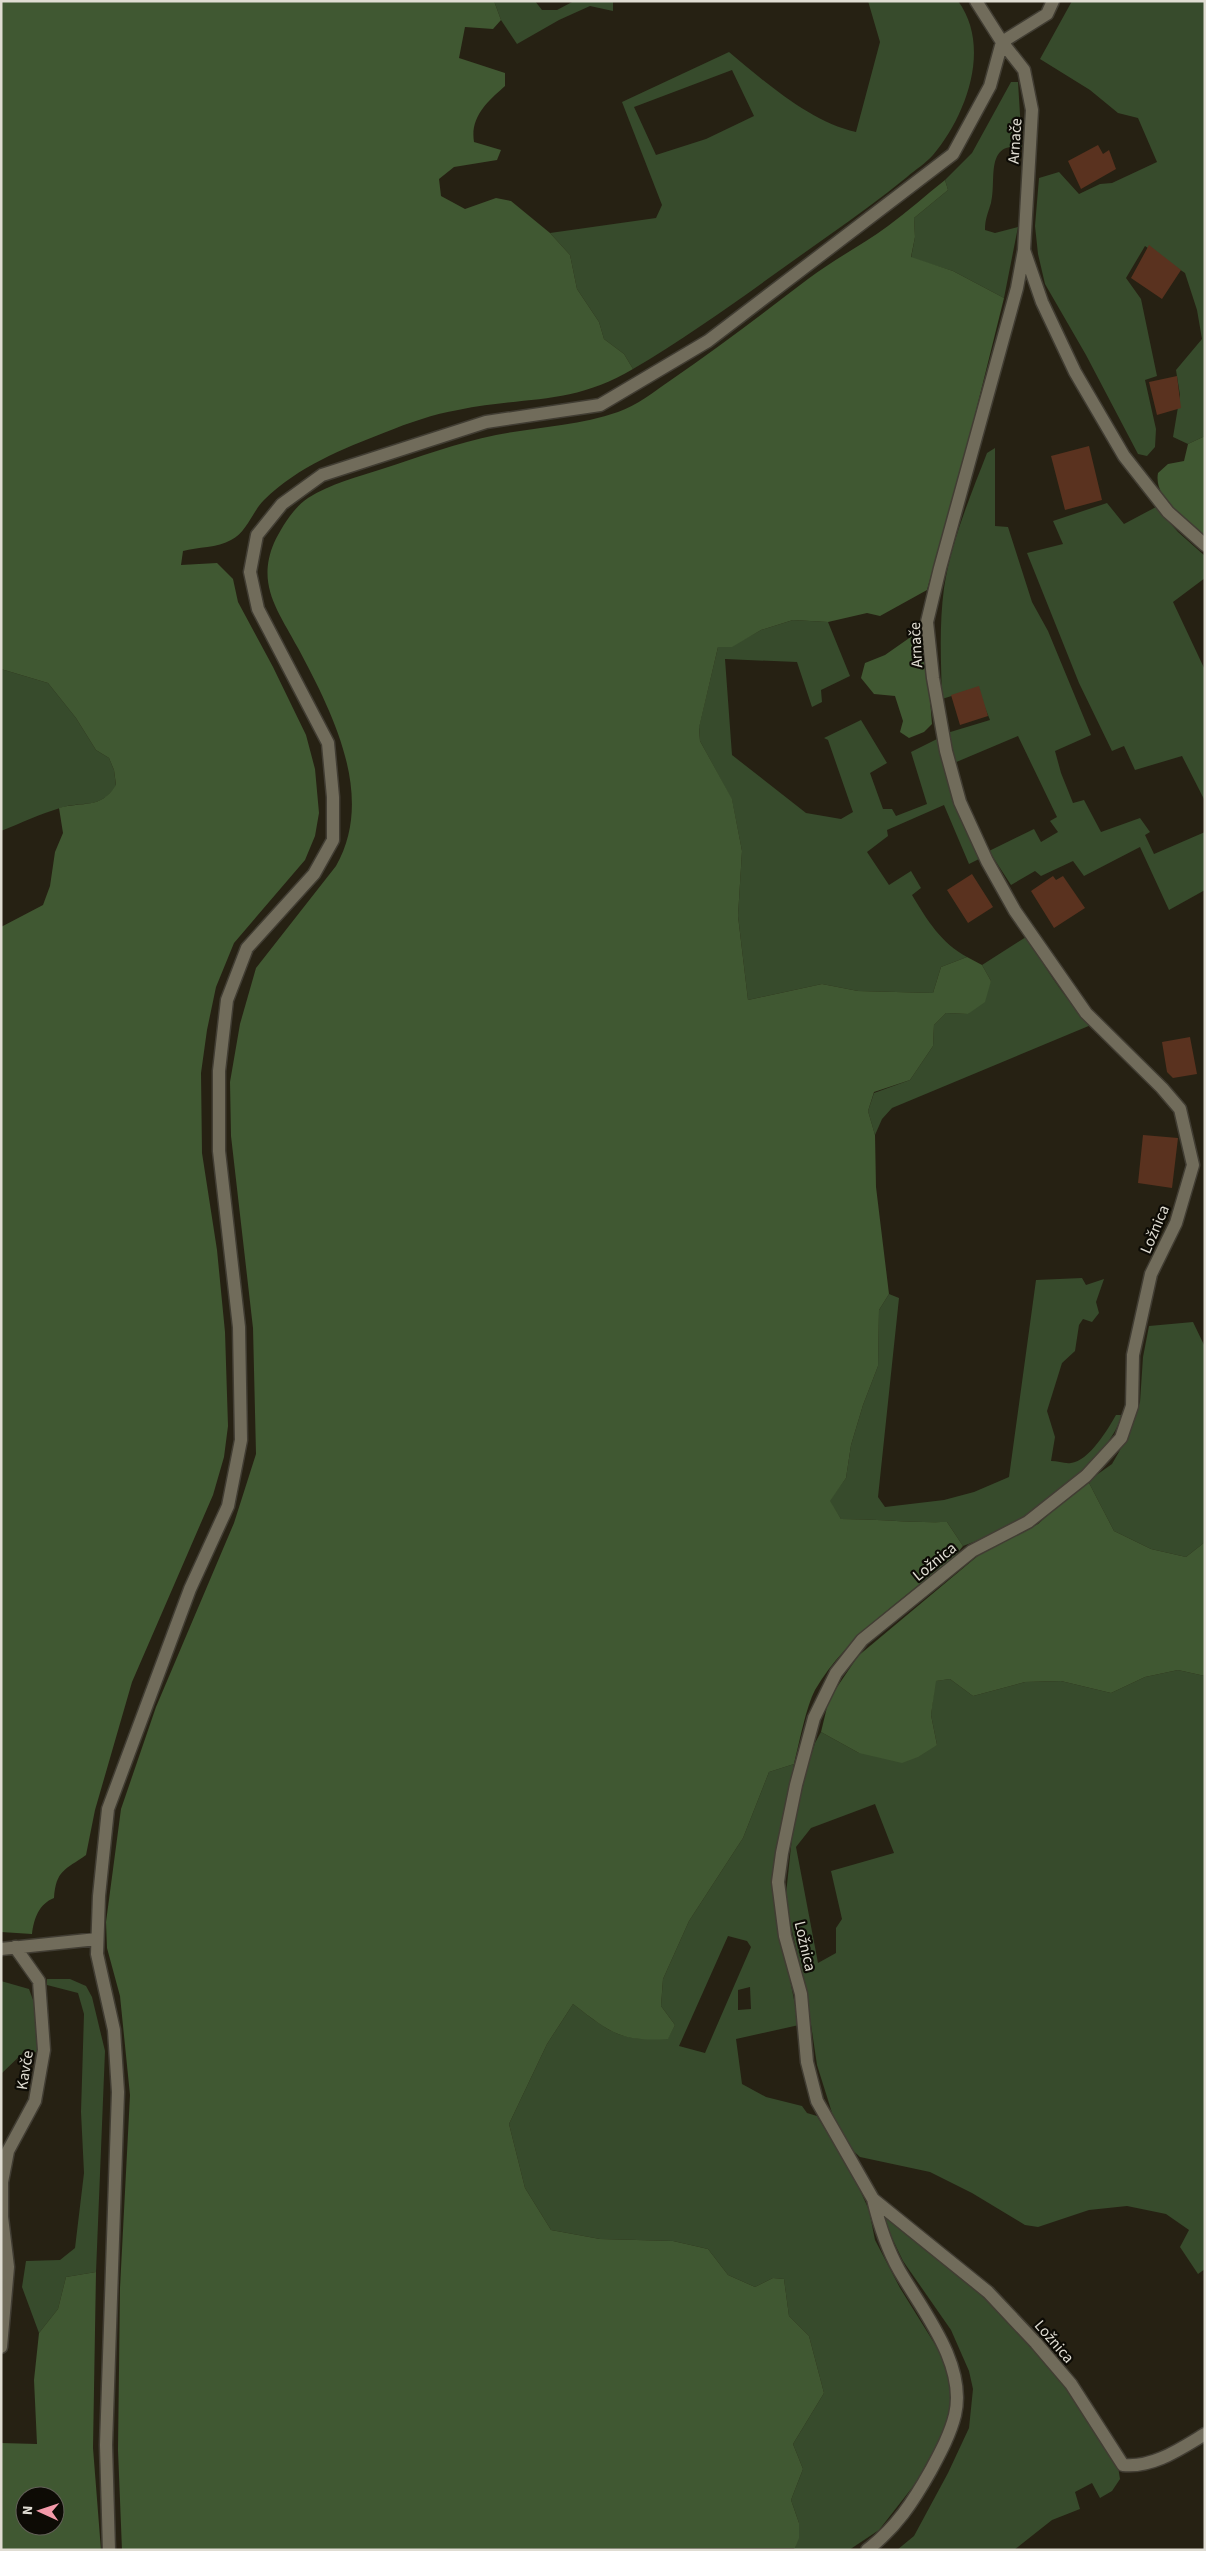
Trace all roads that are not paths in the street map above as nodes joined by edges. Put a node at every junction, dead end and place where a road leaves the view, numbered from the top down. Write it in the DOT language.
graph roads {
  1 [pos="976,1"];
  2 [pos="1053,1"];
  3 [pos="1002,42"];
  4 [pos="1024,250"];
  5 [pos="1205,545"];
  6 [pos="1086,1013"];
  7 [pos="97,1939"];
  8 [pos="15,1948"];
  9 [pos="1,1949"];
  10 [pos="873,2198"];
  11 [pos="1,2346"];
  12 [pos="1205,2434"];
  13 [pos="109,2550"];
  14 [pos="867,2550"];
  1 -- 3 [label="street, Arnače"];
  2 -- 3 [label="street"];
  3 -- 4 [label="street, Arnače"];
  3 -- 7 [label="street"];
  4 -- 5 [label="street, Arnače"];
  4 -- 6 [label="street, Arnače"];
  6 -- 10 [label="street, Ložnica"];
  7 -- 8 [label="street"];
  7 -- 13 [label="street"];
  8 -- 9 [label="street"];
  8 -- 11 [label="street, Kavče"];
  10 -- 12 [label="street, Ložnica"];
  10 -- 14 [label="street, Ložnica"];
}
